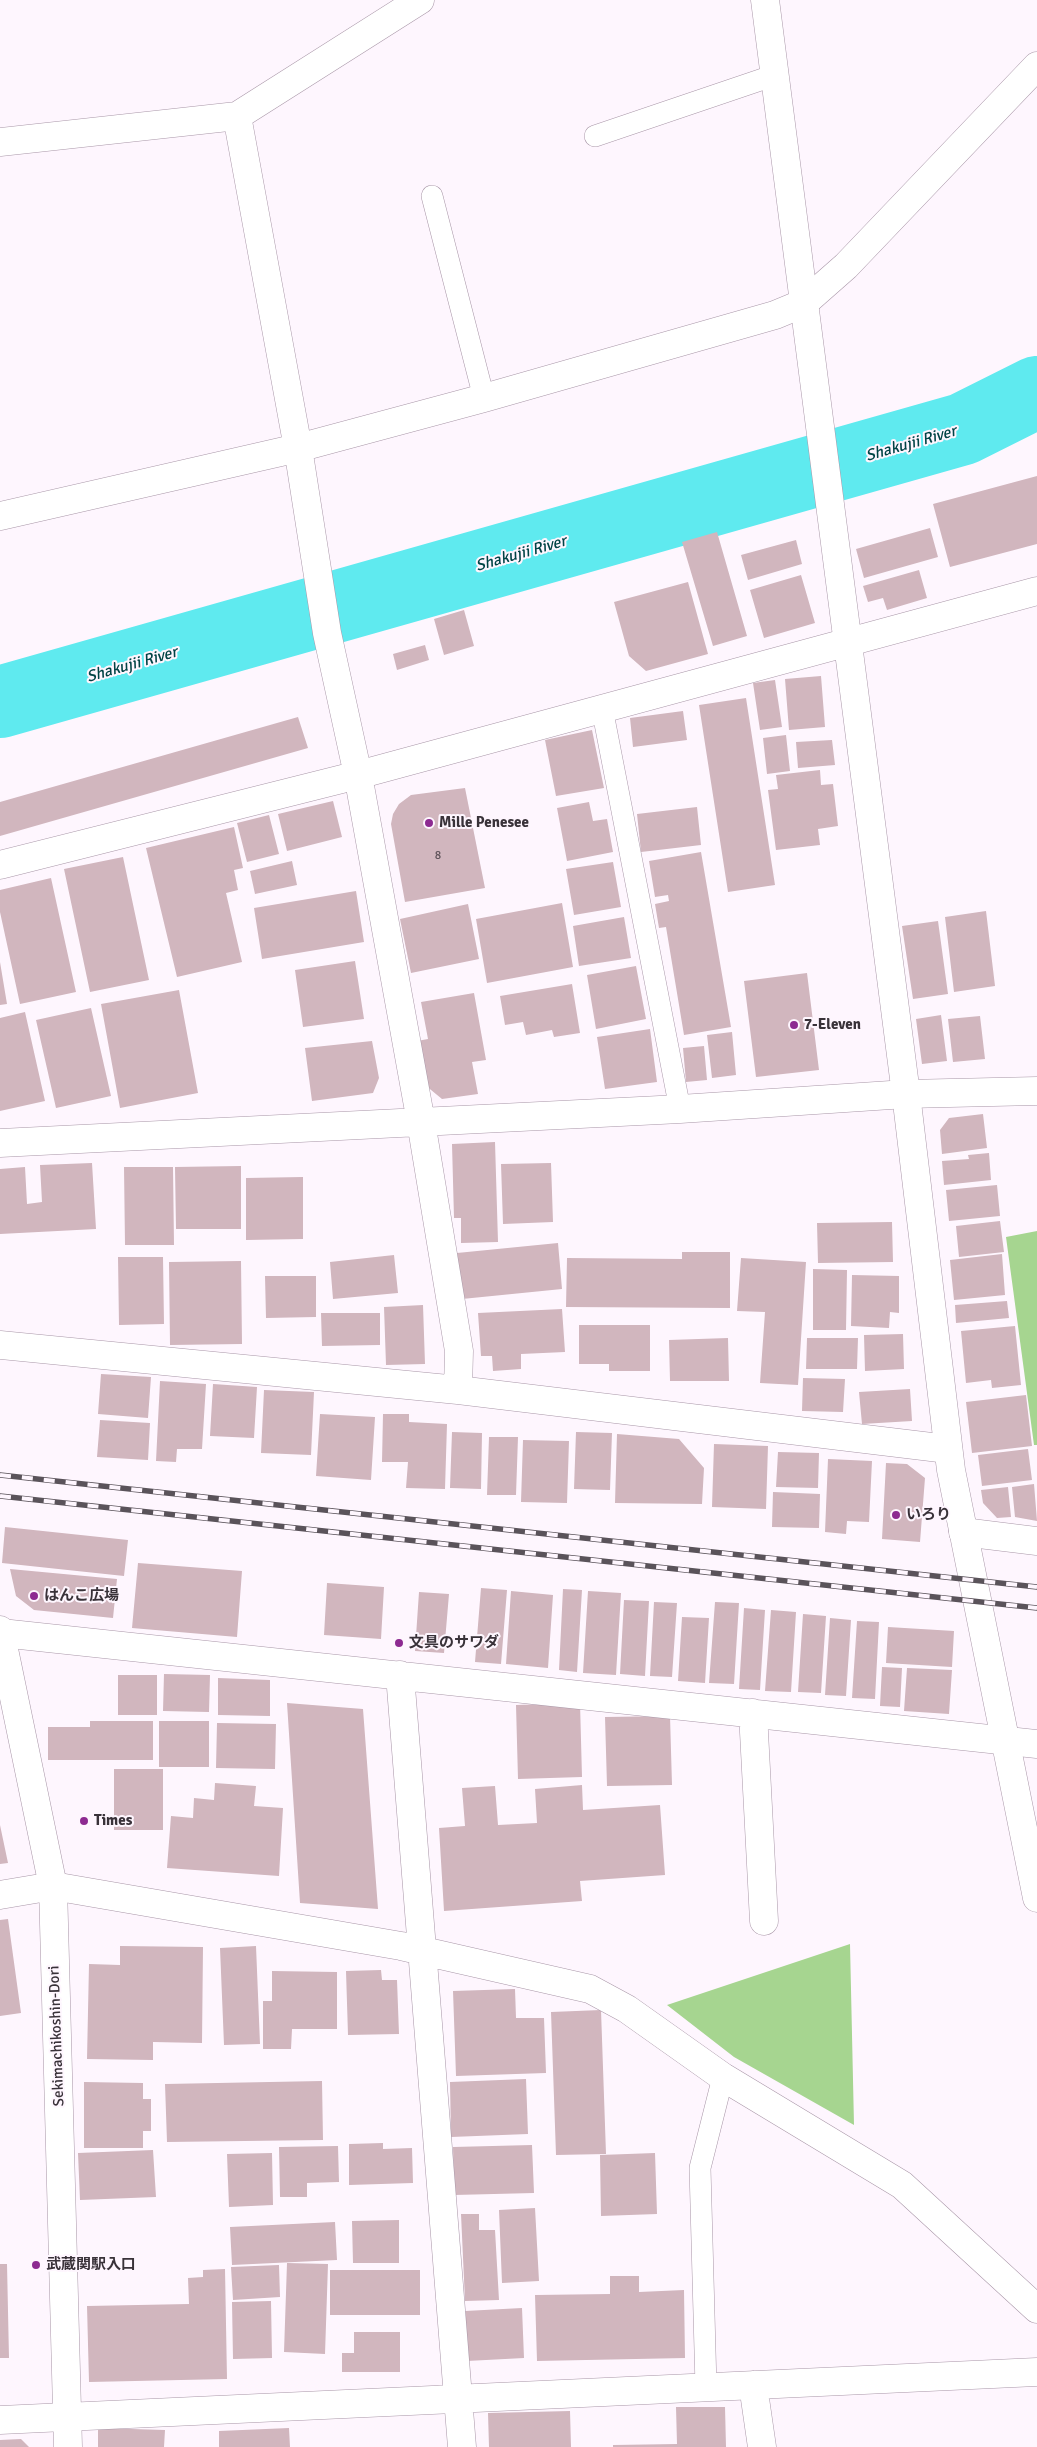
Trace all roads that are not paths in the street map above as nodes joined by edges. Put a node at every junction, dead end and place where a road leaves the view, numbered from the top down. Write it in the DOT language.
graph roads {
  1 [pos="420,0"];
  2 [pos="766,0"];
  3 [pos="1037,66"];
  4 [pos="775,75"];
  5 [pos="237,116"];
  6 [pos="595,136"];
  7 [pos="0,142"];
  8 [pos="432,196"];
  9 [pos="804,304"];
  10 [pos="484,398"];
  11 [pos="298,448"];
  12 [pos="0,516"];
  13 [pos="1037,592"];
  14 [pos="848,643"];
  15 [pos="602,708"];
  16 [pos="358,775"];
  17 [pos="0,865"];
  18 [pos="1037,1091"];
  19 [pos="906,1094"];
  20 [pos="680,1109"];
  21 [pos="421,1122"];
  22 [pos="0,1143"];
  23 [pos="0,1345"];
  24 [pos="458,1390"];
  25 [pos="948,1449"];
  26 [pos="963,1532"];
  27 [pos="1037,1541"];
  28 [pos="0,1631"];
  29 [pos="400,1675"];
  30 [pos="753,1713"];
  31 [pos="1005,1740"];
  32 [pos="1037,1744"];
  33 [pos="54,1886"];
  34 [pos="0,1895"];
  35 [pos="1037,1898"];
  36 [pos="764,1921"];
  37 [pos="422,1950"];
  38 [pos="723,2077"];
  39 [pos="1037,2309"];
  40 [pos="1037,2372"];
  41 [pos="753,2385"];
  42 [pos="706,2387"];
  43 [pos="458,2398"];
  44 [pos="68,2417"];
  45 [pos="0,2420"];
  46 [pos="68,2447"];
  47 [pos="462,2447"];
  48 [pos="762,2447"];
  1 -- 5 [label="street"];
  2 -- 4 [label="street"];
  3 -- 9 [label="street"];
  4 -- 6 [label="lane"];
  4 -- 9 [label="street"];
  5 -- 7 [label="street"];
  5 -- 11 [label="street"];
  8 -- 10 [label="lane"];
  9 -- 10 [label="street"];
  9 -- 14 [label="street"];
  10 -- 11 [label="street"];
  11 -- 12 [label="street"];
  11 -- 16 [label="street"];
  13 -- 14 [label="street"];
  14 -- 15 [label="street"];
  14 -- 19 [label="street"];
  15 -- 16 [label="street"];
  15 -- 20 [label="lane"];
  16 -- 17 [label="street"];
  16 -- 21 [label="street"];
  18 -- 19 [label="street"];
  19 -- 20 [label="street"];
  19 -- 25 [label="street"];
  20 -- 21 [label="street"];
  21 -- 22 [label="street"];
  21 -- 24 [label="street"];
  23 -- 24 [label="street"];
  24 -- 25 [label="street"];
  25 -- 26 [label="street"];
  26 -- 27 [label="street"];
  26 -- 31 [label="street"];
  28 -- 29 [label="street"];
  28 -- 33 [label="street, Sekimachikoshin-Dori"];
  29 -- 30 [label="street"];
  29 -- 37 [label="street"];
  30 -- 31 [label="street"];
  30 -- 36 [label="street"];
  31 -- 32 [label="street"];
  31 -- 35 [label="street"];
  33 -- 34 [label="street"];
  33 -- 37 [label="street"];
  33 -- 44 [label="street, Sekimachikoshin-Dori"];
  37 -- 38 [label="street"];
  37 -- 43 [label="street"];
  38 -- 39 [label="street"];
  38 -- 42 [label="lane"];
  40 -- 41 [label="street"];
  41 -- 42 [label="street"];
  41 -- 48 [label="street"];
  42 -- 43 [label="street"];
  43 -- 44 [label="street"];
  43 -- 47 [label="street"];
  44 -- 45 [label="street"];
  44 -- 46 [label="street, Sekimachikoshin-Dori"];
}
